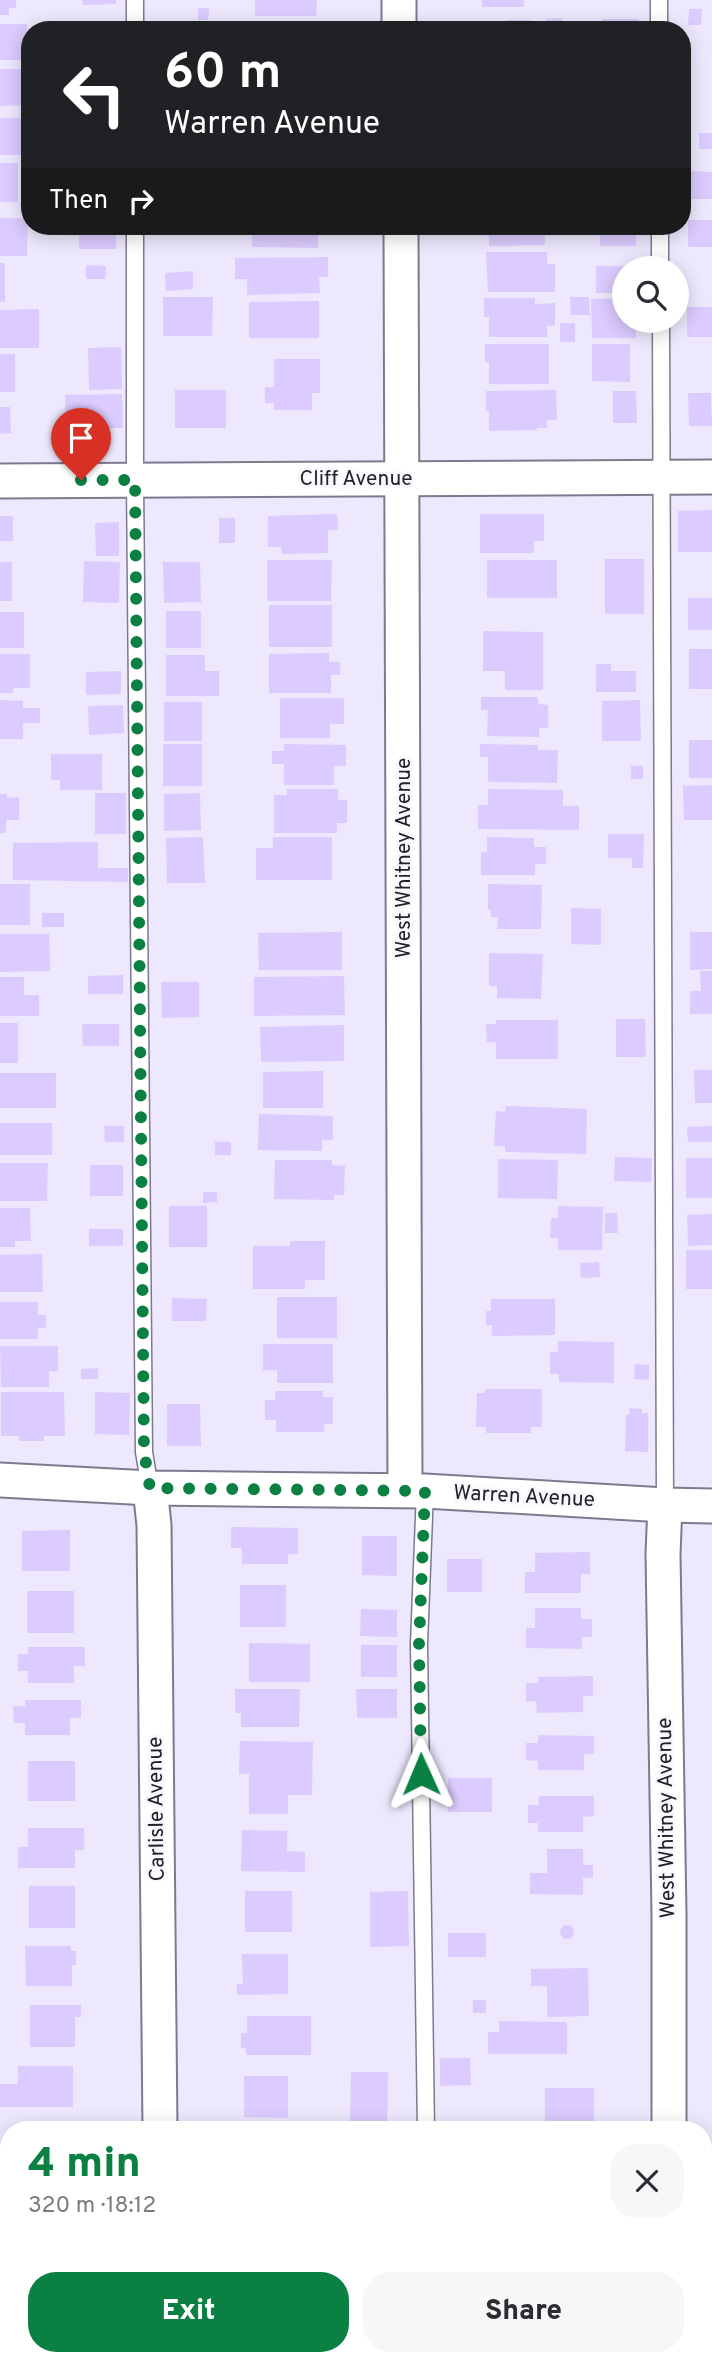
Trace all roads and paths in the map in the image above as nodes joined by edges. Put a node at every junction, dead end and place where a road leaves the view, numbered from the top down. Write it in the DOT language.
graph roads {
  1 [pos="135,0"];
  2 [pos="399,0"];
  3 [pos="659,0"];
  4 [pos="135,21"];
  5 [pos="399,21"];
  6 [pos="659,21"];
  7 [pos="135,235"];
  8 [pos="401,235"];
  9 [pos="660,235"];
  10 [pos="660,256"];
  11 [pos="661,333"];
  12 [pos="712,477"];
  13 [pos="662,478"];
  14 [pos="403,479"];
  15 [pos="135,480"];
  16 [pos="0,481"];
  17 [pos="0,1480"];
  18 [pos="150,1488"];
  19 [pos="415,1491"];
  20 [pos="665,1505"];
  21 [pos="712,1506"];
  22 [pos="160,2121"];
  23 [pos="426,2121"];
  24 [pos="669,2121"];
  1 -- 4 [label="lane"];
  2 -- 5 [label="street"];
  3 -- 6 [label="lane"];
  7 -- 15 [label="lane"];
  8 -- 14 [label="street, West Whitney Avenue"];
  9 -- 10 [label="lane"];
  11 -- 13 [label="lane"];
  12 -- 13 [label="street, Cliff Avenue"];
  13 -- 14 [label="street, Cliff Avenue"];
  13 -- 20 [label="lane"];
  14 -- 15 [label="street, Cliff Avenue"];
  14 -- 19 [label="street, West Whitney Avenue"];
  15 -- 16 [label="street, Cliff Avenue"];
  15 -- 18 [label="lane"];
  17 -- 18 [label="street, Warren Avenue"];
  18 -- 19 [label="street, Warren Avenue"];
  18 -- 22 [label="street, Carlisle Avenue"];
  19 -- 20 [label="street, Warren Avenue"];
  19 -- 23 [label="lane"];
  20 -- 21 [label="street, Warren Avenue"];
  20 -- 24 [label="street, West Whitney Avenue"];
}
